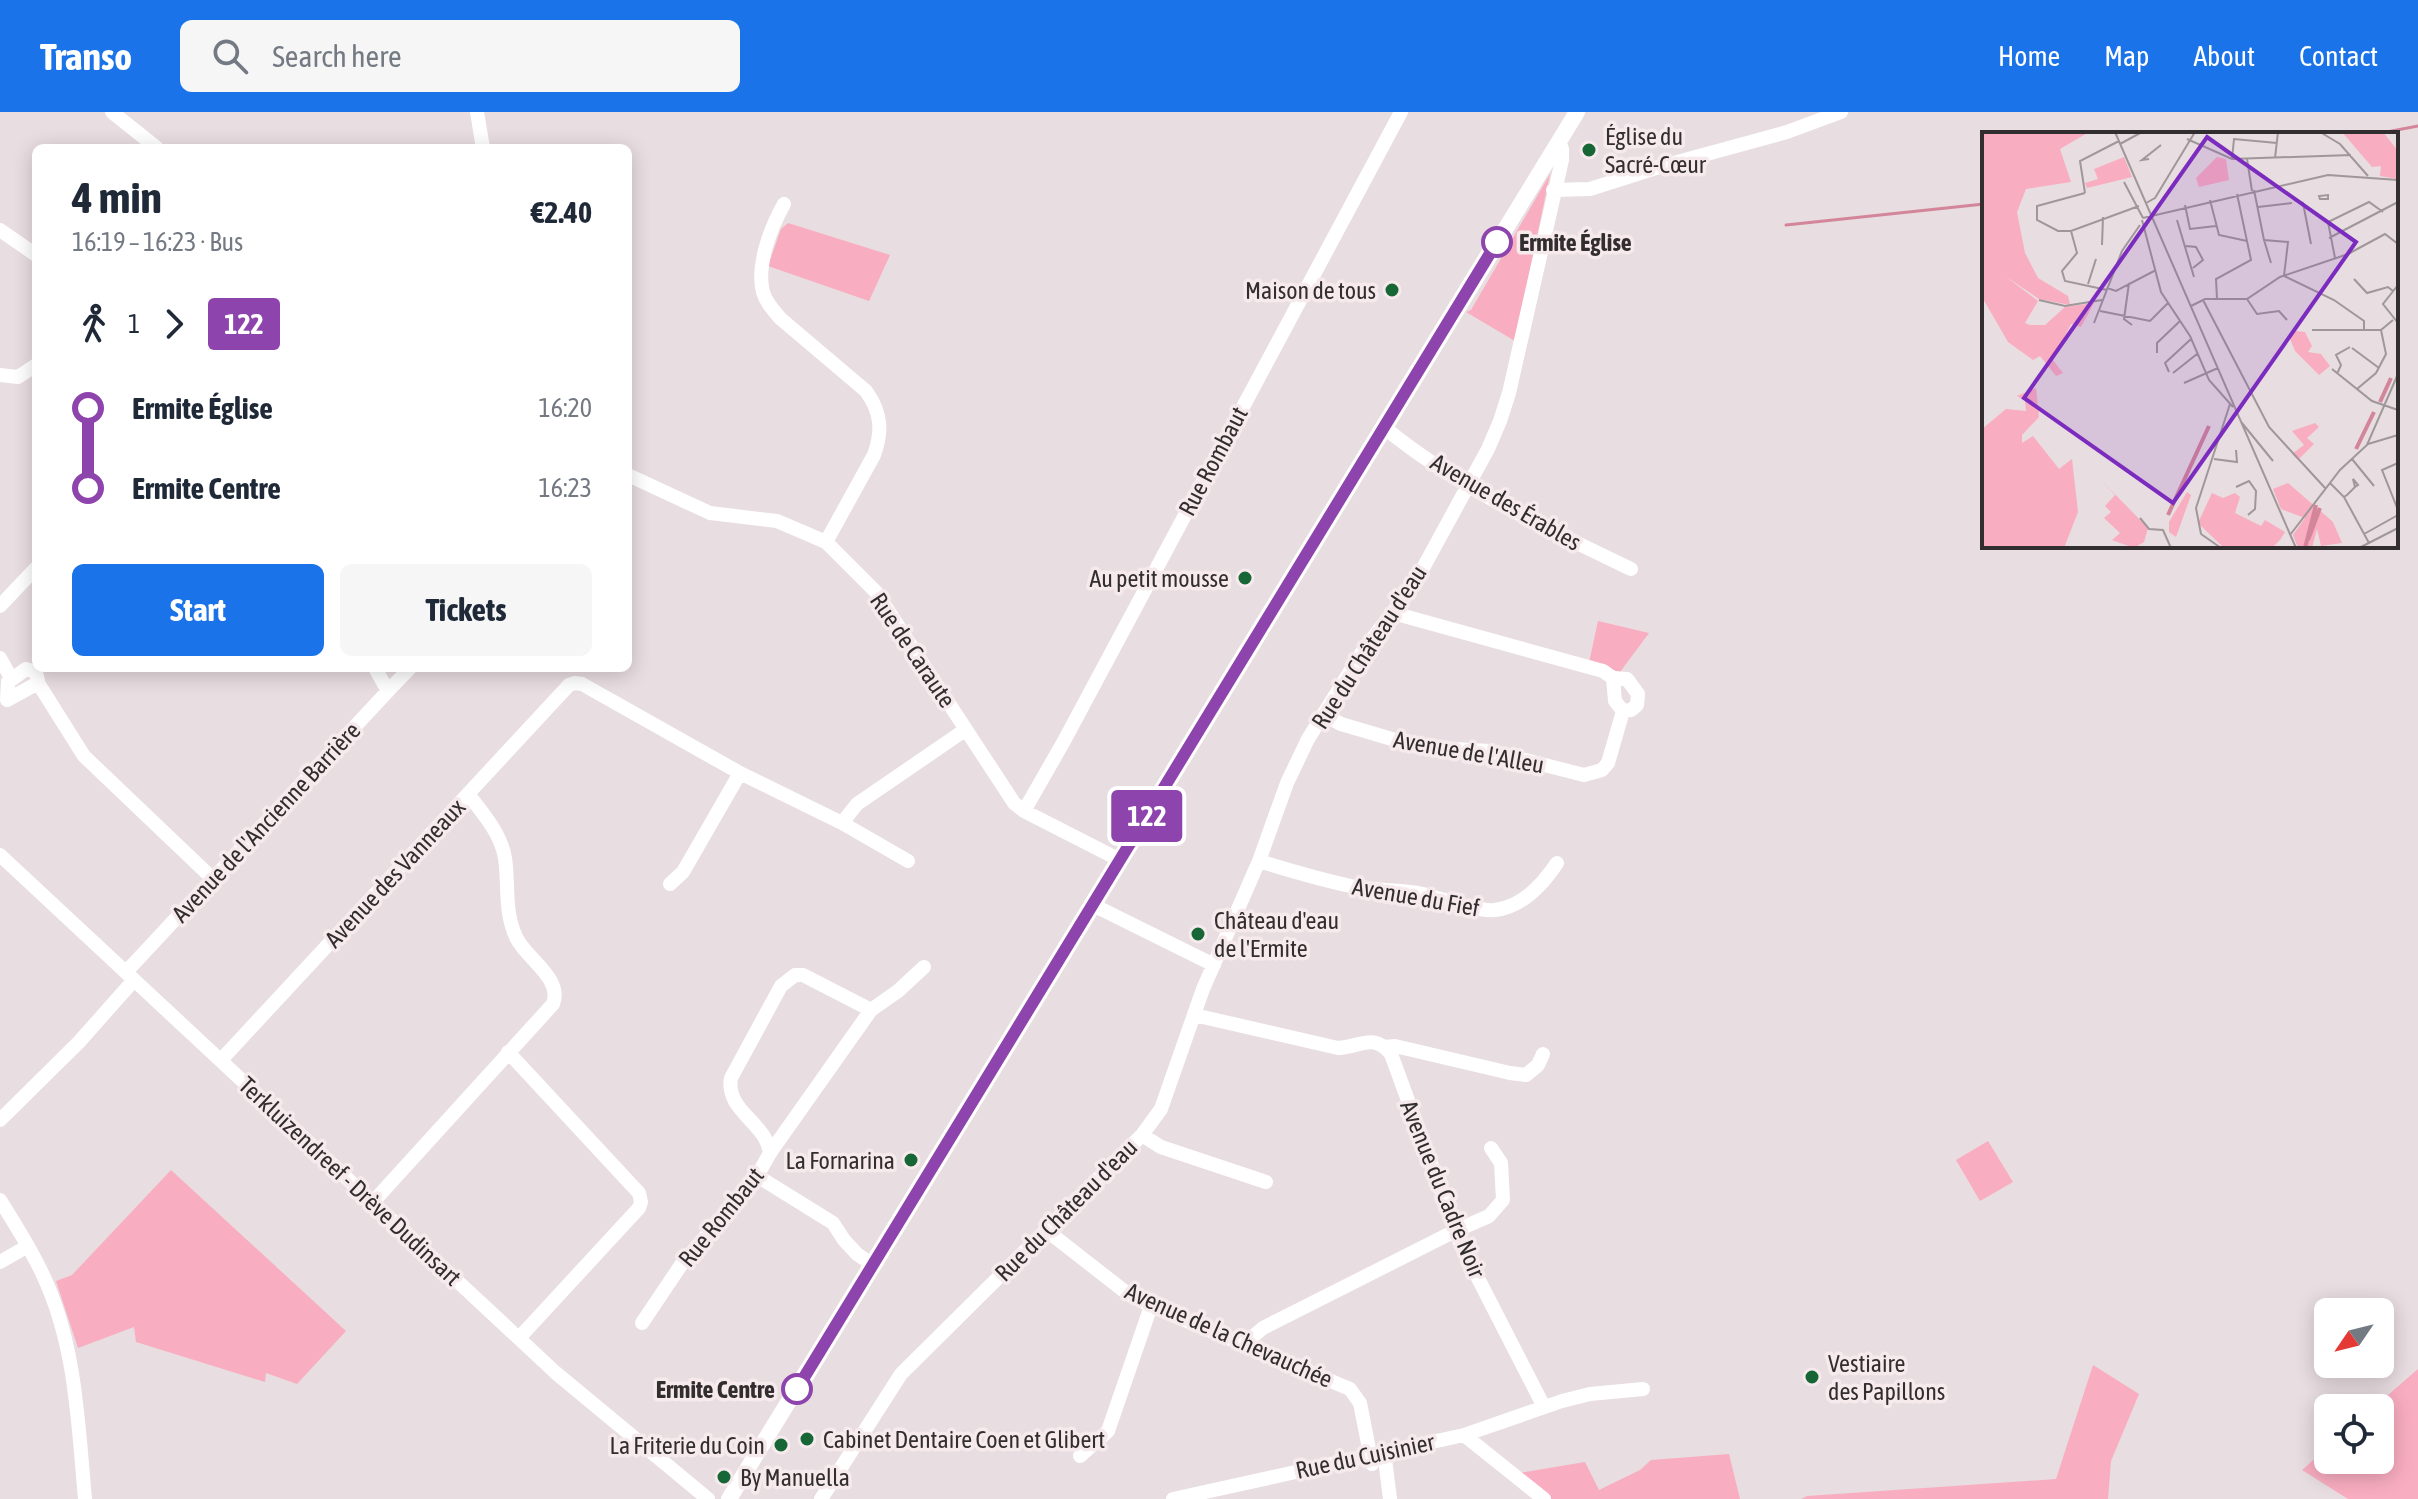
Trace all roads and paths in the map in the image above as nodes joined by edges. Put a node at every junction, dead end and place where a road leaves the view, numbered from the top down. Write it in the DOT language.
graph roads {
  1 [pos="112,112"];
  2 [pos="477,112"];
  3 [pos="1401,112"];
  4 [pos="1577,112"];
  5 [pos="1841,112"];
  6 [pos="1559,142"];
  7 [pos="152,144"];
  8 [pos="482,144"];
  9 [pos="1553,190"];
  10 [pos="784,204"];
  11 [pos="0,230"];
  12 [pos="32,252"];
  13 [pos="32,368"];
  14 [pos="0,375"];
  15 [pos="1385,428"];
  16 [pos="632,477"];
  17 [pos="1469,485"];
  18 [pos="826,542"];
  19 [pos="1631,569"];
  20 [pos="32,572"];
  21 [pos="0,606"];
  22 [pos="1393,613"];
  23 [pos="0,658"];
  24 [pos="32,670"];
  25 [pos="35,672"];
  26 [pos="377,672"];
  27 [pos="406,672"];
  28 [pos="11,678"];
  29 [pos="1613,678"];
  30 [pos="38,683"];
  31 [pos="388,691"];
  32 [pos="4,702"];
  33 [pos="1623,711"];
  34 [pos="1324,715"];
  35 [pos="965,730"];
  36 [pos="740,773"];
  37 [pos="468,794"];
  38 [pos="1024,811"];
  39 [pos="842,823"];
  40 [pos="0,855"];
  41 [pos="1120,860"];
  42 [pos="908,861"];
  43 [pos="1259,861"];
  44 [pos="1557,863"];
  45 [pos="212,878"];
  46 [pos="670,884"];
  47 [pos="1093,905"];
  48 [pos="1214,965"];
  49 [pos="924,967"];
  50 [pos="130,976"];
  51 [pos="871,1010"];
  52 [pos="1194,1015"];
  53 [pos="1387,1051"];
  54 [pos="508,1052"];
  55 [pos="1543,1054"];
  56 [pos="221,1060"];
  57 [pos="0,1120"];
  58 [pos="1142,1135"];
  59 [pos="1491,1148"];
  60 [pos="770,1153"];
  61 [pos="757,1176"];
  62 [pos="1266,1182"];
  63 [pos="0,1200"];
  64 [pos="373,1202"];
  65 [pos="1046,1230"];
  66 [pos="1455,1231"];
  67 [pos="28,1246"];
  68 [pos="0,1262"];
  69 [pos="873,1265"];
  70 [pos="1151,1306"];
  71 [pos="642,1323"];
  72 [pos="519,1338"];
  73 [pos="1244,1344"];
  74 [pos="1643,1389"];
  75 [pos="1544,1407"];
  76 [pos="1464,1435"];
  77 [pos="1080,1456"];
  78 [pos="1378,1458"];
  79 [pos="85,1499"];
  80 [pos="708,1499"];
  81 [pos="729,1499"];
  82 [pos="821,1499"];
  83 [pos="1173,1499"];
  84 [pos="1212,1499"];
  85 [pos="1390,1499"];
  86 [pos="1544,1499"];
  1 -- 7 [label="street"];
  2 -- 8 [label="street"];
  3 -- 38 [label="street, Rue Rombaut"];
  4 -- 6 [label="main road"];
  5 -- 9 [label="street"];
  6 -- 9 [label="street, Rue du Château d'eau"];
  6 -- 15 [label="main road"];
  9 -- 17 [label="street, Rue du Château d'eau"];
  10 -- 18 [label="street"];
  11 -- 12 [label="street"];
  13 -- 14 [label="street"];
  15 -- 17 [label="street, Avenue des Érables"];
  15 -- 41 [label="main road"];
  16 -- 18 [label="street, Rue de Caraute"];
  17 -- 19 [label="street, Avenue des Érables"];
  17 -- 22 [label="street, Rue du Château d'eau"];
  18 -- 35 [label="street, Rue de Caraute"];
  20 -- 21 [label="street"];
  22 -- 29 [label="street, Avenue de l'Alleu"];
  22 -- 34 [label="street, Rue du Château d'eau"];
  23 -- 28 [label="street"];
  24 -- 28 [label="street"];
  25 -- 30 [label="street"];
  26 -- 31 [label="street"];
  27 -- 31 [label="street, Avenue de l'Ancienne Barrière"];
  28 -- 32 [label="street"];
  29 -- 33 [label="street"];
  29 -- 33 [label="street, Avenue de l'Alleu"];
  30 -- 32 [label="street"];
  30 -- 45 [label="street"];
  31 -- 45 [label="street, Avenue de l'Ancienne Barrière"];
  33 -- 34 [label="street, Avenue de l'Alleu"];
  34 -- 43 [label="street, Rue du Château d'eau"];
  35 -- 38 [label="street, Rue de Caraute"];
  35 -- 39 [label="street"];
  36 -- 37 [label="street, Avenue des Vanneaux"];
  36 -- 39 [label="street"];
  36 -- 46 [label="street"];
  37 -- 54 [label="street"];
  37 -- 56 [label="street, Avenue des Vanneaux"];
  38 -- 41 [label="street, Rue de Caraute"];
  39 -- 42 [label="street"];
  40 -- 50 [label="street, Terkluizendreef - Drève Dudinsart"];
  41 -- 47 [label="main road"];
  43 -- 44 [label="street, Avenue du Fief"];
  43 -- 48 [label="street, Rue du Château d'eau"];
  45 -- 50 [label="street, Avenue de l'Ancienne Barrière"];
  47 -- 48 [label="street"];
  47 -- 69 [label="main road"];
  48 -- 52 [label="street, Rue du Château d'eau"];
  49 -- 51 [label="street, Rue Rombaut"];
  50 -- 56 [label="street, Terkluizendreef - Drève Dudinsart"];
  50 -- 57 [label="street, Avenue de l'Ancienne Barrière"];
  51 -- 60 [label="street, Rue Rombaut"];
  51 -- 60 [label="street"];
  52 -- 53 [label="street"];
  52 -- 58 [label="street, Rue du Château d'eau"];
  53 -- 55 [label="street"];
  53 -- 66 [label="street, Avenue du Cadre Noir"];
  54 -- 64 [label="street"];
  54 -- 72 [label="street"];
  56 -- 64 [label="street, Terkluizendreef - Drève Dudinsart"];
  58 -- 62 [label="street"];
  58 -- 65 [label="street, Rue du Château d'eau"];
  59 -- 66 [label="street"];
  60 -- 61 [label="street, Rue Rombaut"];
  61 -- 69 [label="street"];
  61 -- 71 [label="street, Rue Rombaut"];
  63 -- 67 [label="street"];
  64 -- 72 [label="street, Terkluizendreef - Drève Dudinsart"];
  65 -- 70 [label="street, Avenue de la Chevauchée"];
  65 -- 82 [label="street, Rue du Château d'eau"];
  66 -- 73 [label="street"];
  66 -- 75 [label="street, Avenue du Cadre Noir"];
  67 -- 68 [label="street"];
  67 -- 79 [label="street"];
  69 -- 81 [label="main road"];
  70 -- 73 [label="street, Avenue de la Chevauchée"];
  70 -- 77 [label="street"];
  72 -- 80 [label="street, Terkluizendreef - Drève Dudinsart"];
  73 -- 78 [label="street, Avenue de la Chevauchée"];
  74 -- 75 [label="street, Rue du Cuisinier"];
  75 -- 76 [label="street, Rue du Cuisinier"];
  76 -- 78 [label="street, Rue du Cuisinier"];
  76 -- 86 [label="street"];
  78 -- 83 [label="street, Rue du Cuisinier"];
  78 -- 84 [label="street, Rue du Cuisinier"];
  78 -- 85 [label="street, Avenue de la Chevauchée"];
}
